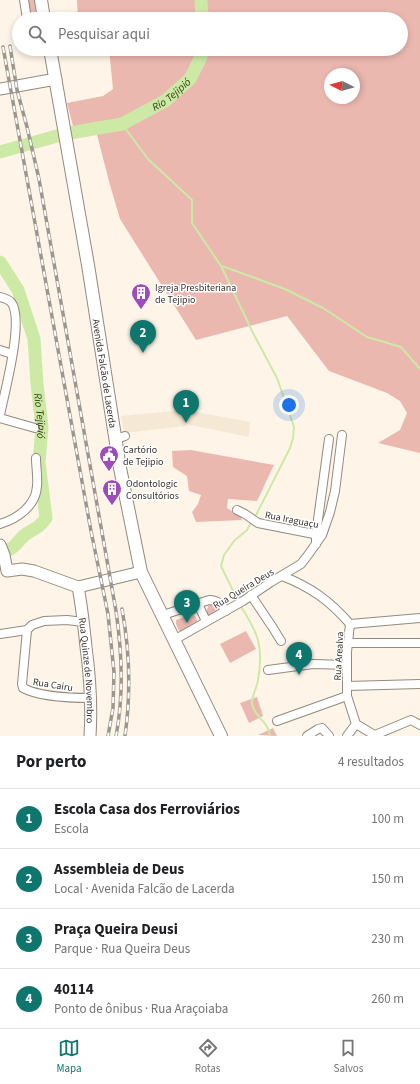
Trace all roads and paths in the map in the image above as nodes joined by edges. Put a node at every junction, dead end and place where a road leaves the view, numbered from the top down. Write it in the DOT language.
graph roads {
  1 [pos="24,0"];
  2 [pos="41,0"];
  3 [pos="26,12"];
  4 [pos="43,12"];
  5 [pos="51,56"];
  6 [pos="56,78"];
  7 [pos="0,89"];
  8 [pos="0,297"];
  9 [pos="0,350"];
  10 [pos="12,354"];
  11 [pos="0,417"];
  12 [pos="35,428"];
  13 [pos="342,435"];
  14 [pos="329,439"];
  15 [pos="36,458"];
  16 [pos="237,510"];
  17 [pos="0,524"];
  18 [pos="319,535"];
  19 [pos="2,550"];
  20 [pos="4,572"];
  21 [pos="141,572"];
  22 [pos="282,576"];
  23 [pos="78,587"];
  24 [pos="251,595"];
  25 [pos="198,604"];
  26 [pos="228,610"];
  27 [pos="163,615"];
  28 [pos="420,618"];
  29 [pos="206,621"];
  30 [pos="83,622"];
  31 [pos="350,624"];
  32 [pos="27,630"];
  33 [pos="0,634"];
  34 [pos="174,640"];
  35 [pos="281,641"];
  36 [pos="348,642"];
  37 [pos="420,642"];
  38 [pos="347,665"];
  39 [pos="268,670"];
  40 [pos="420,684"];
  41 [pos="347,686"];
  42 [pos="347,696"];
  43 [pos="91,698"];
  44 [pos="277,720"];
  45 [pos="356,724"];
  46 [pos="420,726"];
  47 [pos="90,736"];
  48 [pos="221,736"];
  49 [pos="307,736"];
  50 [pos="329,736"];
  51 [pos="347,736"];
  52 [pos="376,736"];
  1 -- 3 [label="street"];
  2 -- 4 [label="main road"];
  5 -- 6 [label="main road, Avenida Falcão de Lacerda"];
  6 -- 7 [label="street"];
  6 -- 21 [label="main road, Avenida Falcão de Lacerda"];
  8 -- 10 [label="street"];
  9 -- 10 [label="street"];
  10 -- 11 [label="street"];
  11 -- 12 [label="street"];
  13 -- 18 [label="street, Rua Queira Deus"];
  14 -- 18 [label="street, Rua Queira Deus"];
  15 -- 17 [label="street"];
  16 -- 18 [label="street, Rua Iraguaçu"];
  18 -- 22 [label="street, Rua Queira Deus"];
  19 -- 20 [label="street"];
  20 -- 23 [label="street"];
  21 -- 23 [label="street"];
  21 -- 27 [label="main road, Avenida Falcão de Lacerda"];
  22 -- 24 [label="street, Rua Queira Deus"];
  22 -- 31 [label="street, Rua Arealva"];
  23 -- 30 [label="street, Rua Quinze de Novembro"];
  24 -- 26 [label="street, Rua Queira Deus"];
  24 -- 35 [label="street"];
  25 -- 26 [label="street"];
  25 -- 27 [label="street"];
  25 -- 29 [label="street"];
  26 -- 29 [label="street, Rua Queira Deus"];
  27 -- 34 [label="main road, Avenida Falcão de Lacerda"];
  28 -- 31 [label="street"];
  29 -- 34 [label="street, Rua Queira Deus"];
  30 -- 32 [label="street"];
  30 -- 43 [label="street, Rua Quinze de Novembro"];
  31 -- 36 [label="street, Rua Arealva"];
  32 -- 33 [label="street"];
  32 -- 43 [label="street, Rua Cairu"];
  34 -- 48 [label="main road, Avenida Falcão de Lacerda"];
  36 -- 37 [label="street"];
  36 -- 38 [label="street, Rua Arealva"];
  38 -- 39 [label="street"];
  38 -- 41 [label="street, Rua Arealva"];
  40 -- 41 [label="street"];
  41 -- 42 [label="street, Rua Arealva"];
  42 -- 44 [label="street"];
  42 -- 45 [label="street, Rua Arealva"];
  43 -- 47 [label="street, Rua Quinze de Novembro"];
  45 -- 51 [label="street"];
  45 -- 52 [label="street"];
  46 -- 52 [label="street"];
  49 -- 50 [label="street"];
}
